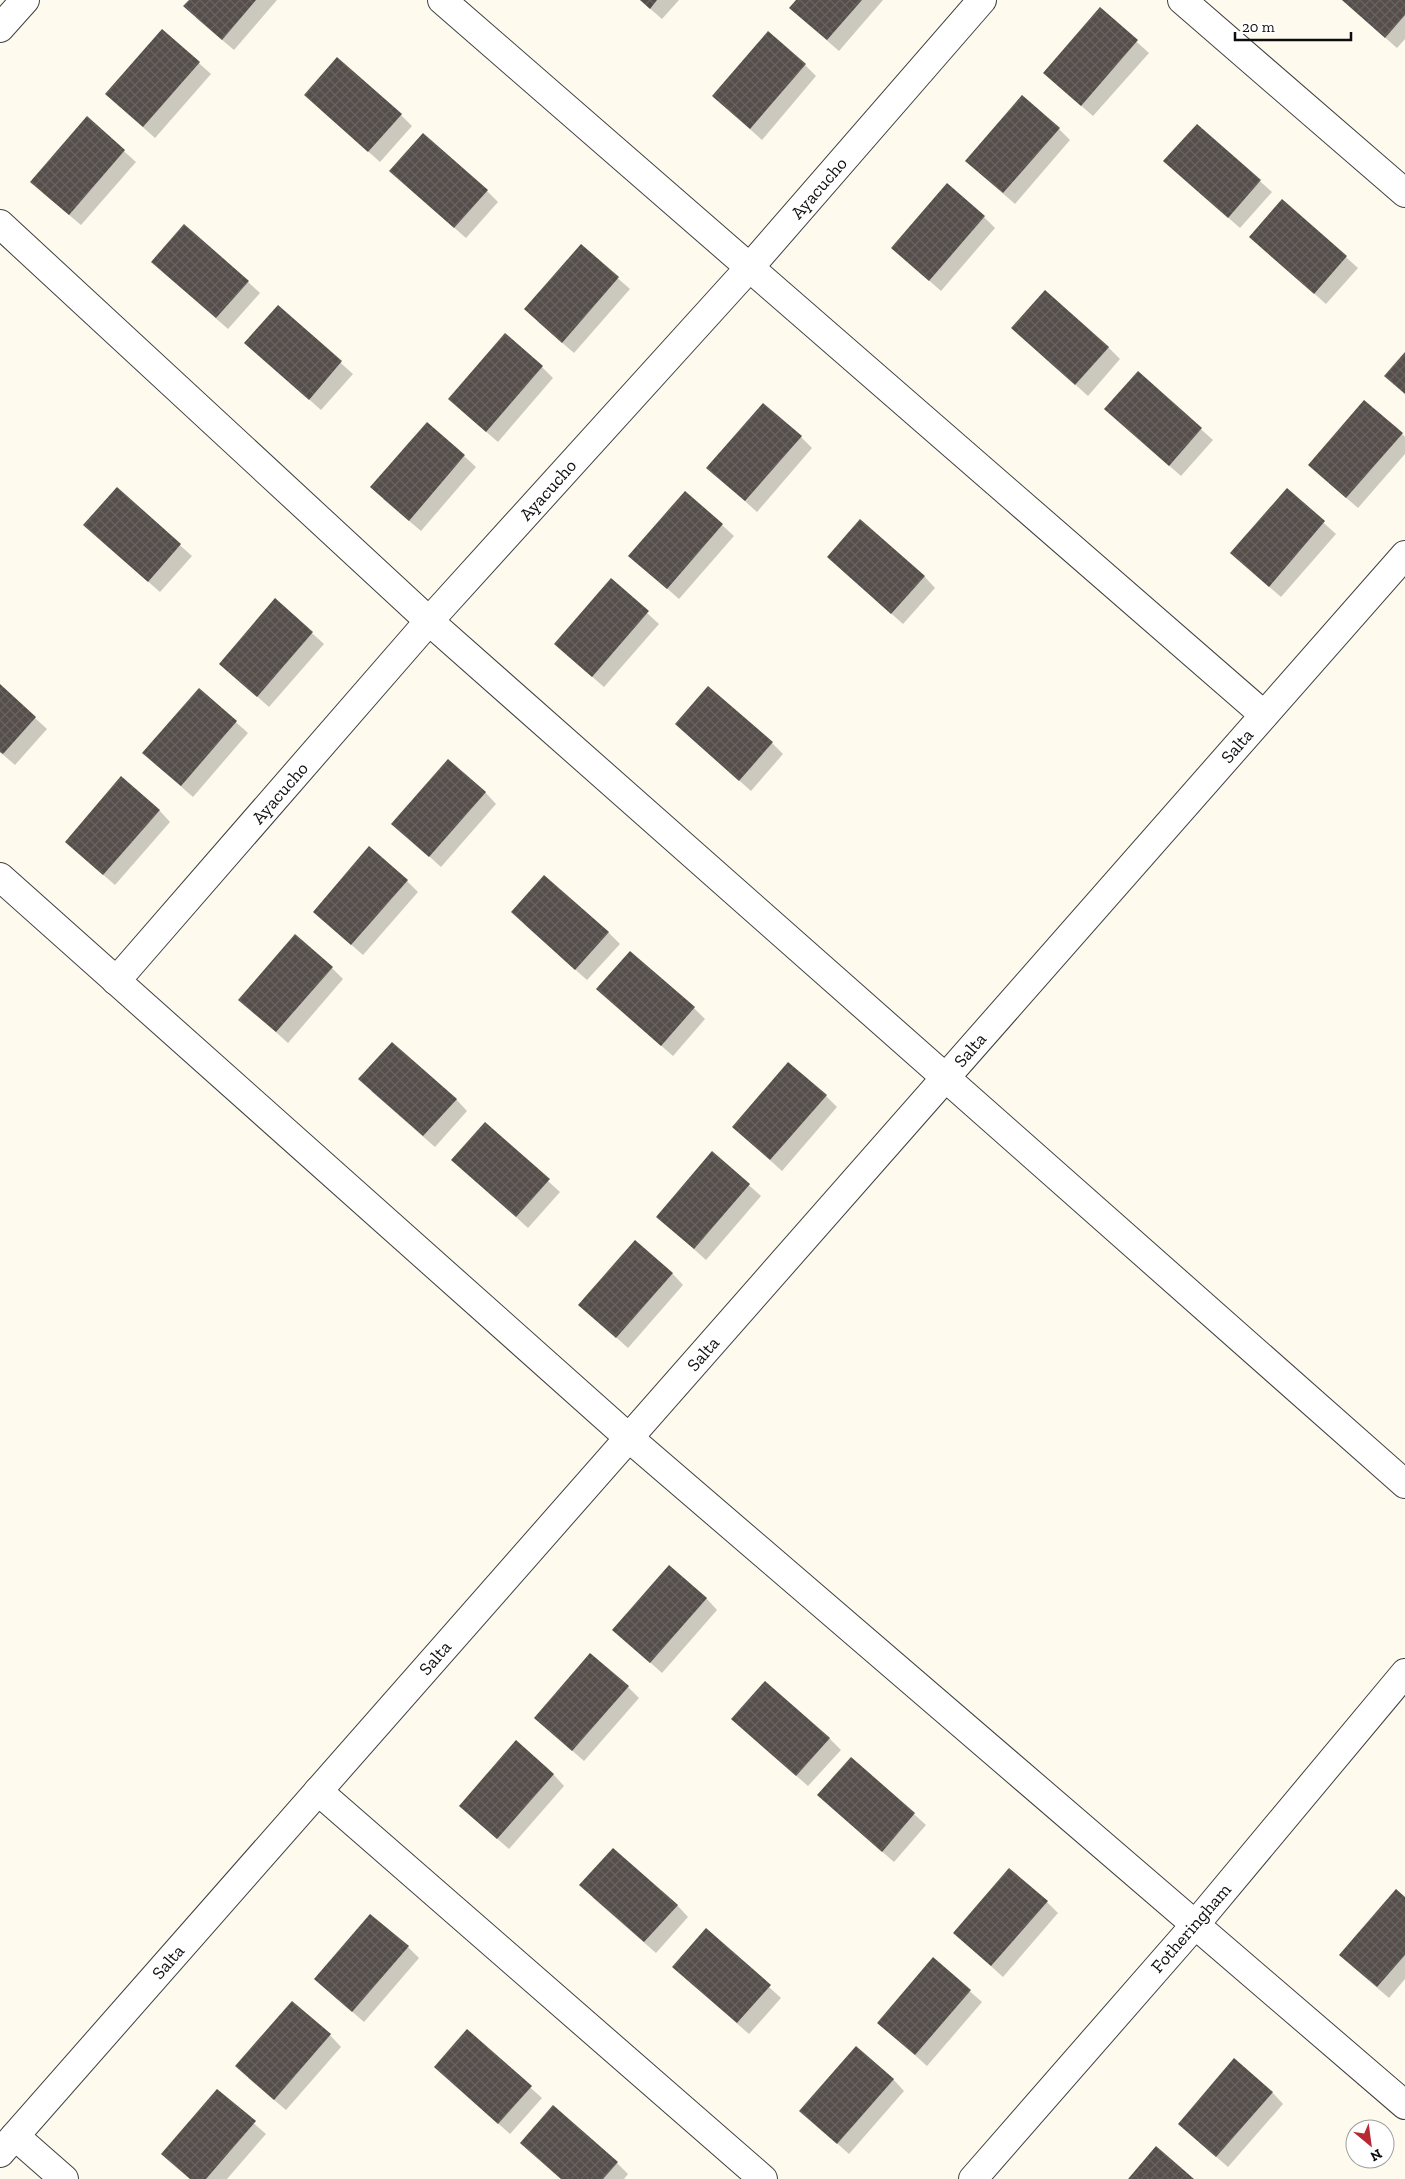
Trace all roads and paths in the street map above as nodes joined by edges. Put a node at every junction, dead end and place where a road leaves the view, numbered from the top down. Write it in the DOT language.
graph roads {
  1 [pos="25,0"];
  2 [pos="442,0"];
  3 [pos="982,0"];
  4 [pos="1182,0"];
  5 [pos="0,28"];
  6 [pos="1405,193"];
  7 [pos="0,224"];
  8 [pos="750,267"];
  9 [pos="1405,555"];
  10 [pos="429,621"];
  11 [pos="1264,715"];
  12 [pos="0,877"];
  13 [pos="116,981"];
  14 [pos="946,1077"];
  15 [pos="628,1438"];
  16 [pos="1405,1484"];
  17 [pos="1405,1673"];
  18 [pos="318,1791"];
  19 [pos="1194,1926"];
  20 [pos="1405,2105"];
  21 [pos="7,2144"];
  22 [pos="64,2179"];
  23 [pos="763,2179"];
  24 [pos="972,2179"];
  1 -- 5 [label="street"];
  2 -- 8 [label="street"];
  3 -- 8 [label="street, Ayacucho"];
  4 -- 6 [label="street"];
  7 -- 10 [label="street"];
  8 -- 10 [label="street, Ayacucho"];
  8 -- 11 [label="street"];
  9 -- 11 [label="street, Salta"];
  10 -- 13 [label="street, Ayacucho"];
  10 -- 14 [label="street"];
  11 -- 14 [label="street, Salta"];
  12 -- 13 [label="street"];
  13 -- 15 [label="street"];
  14 -- 15 [label="street, Salta"];
  14 -- 16 [label="street"];
  15 -- 18 [label="street, Salta"];
  15 -- 19 [label="street"];
  17 -- 19 [label="street, Fotheringham"];
  18 -- 21 [label="street, Salta"];
  18 -- 23 [label="street"];
  19 -- 20 [label="street"];
  19 -- 24 [label="street, Fotheringham"];
  21 -- 22 [label="street"];
}
